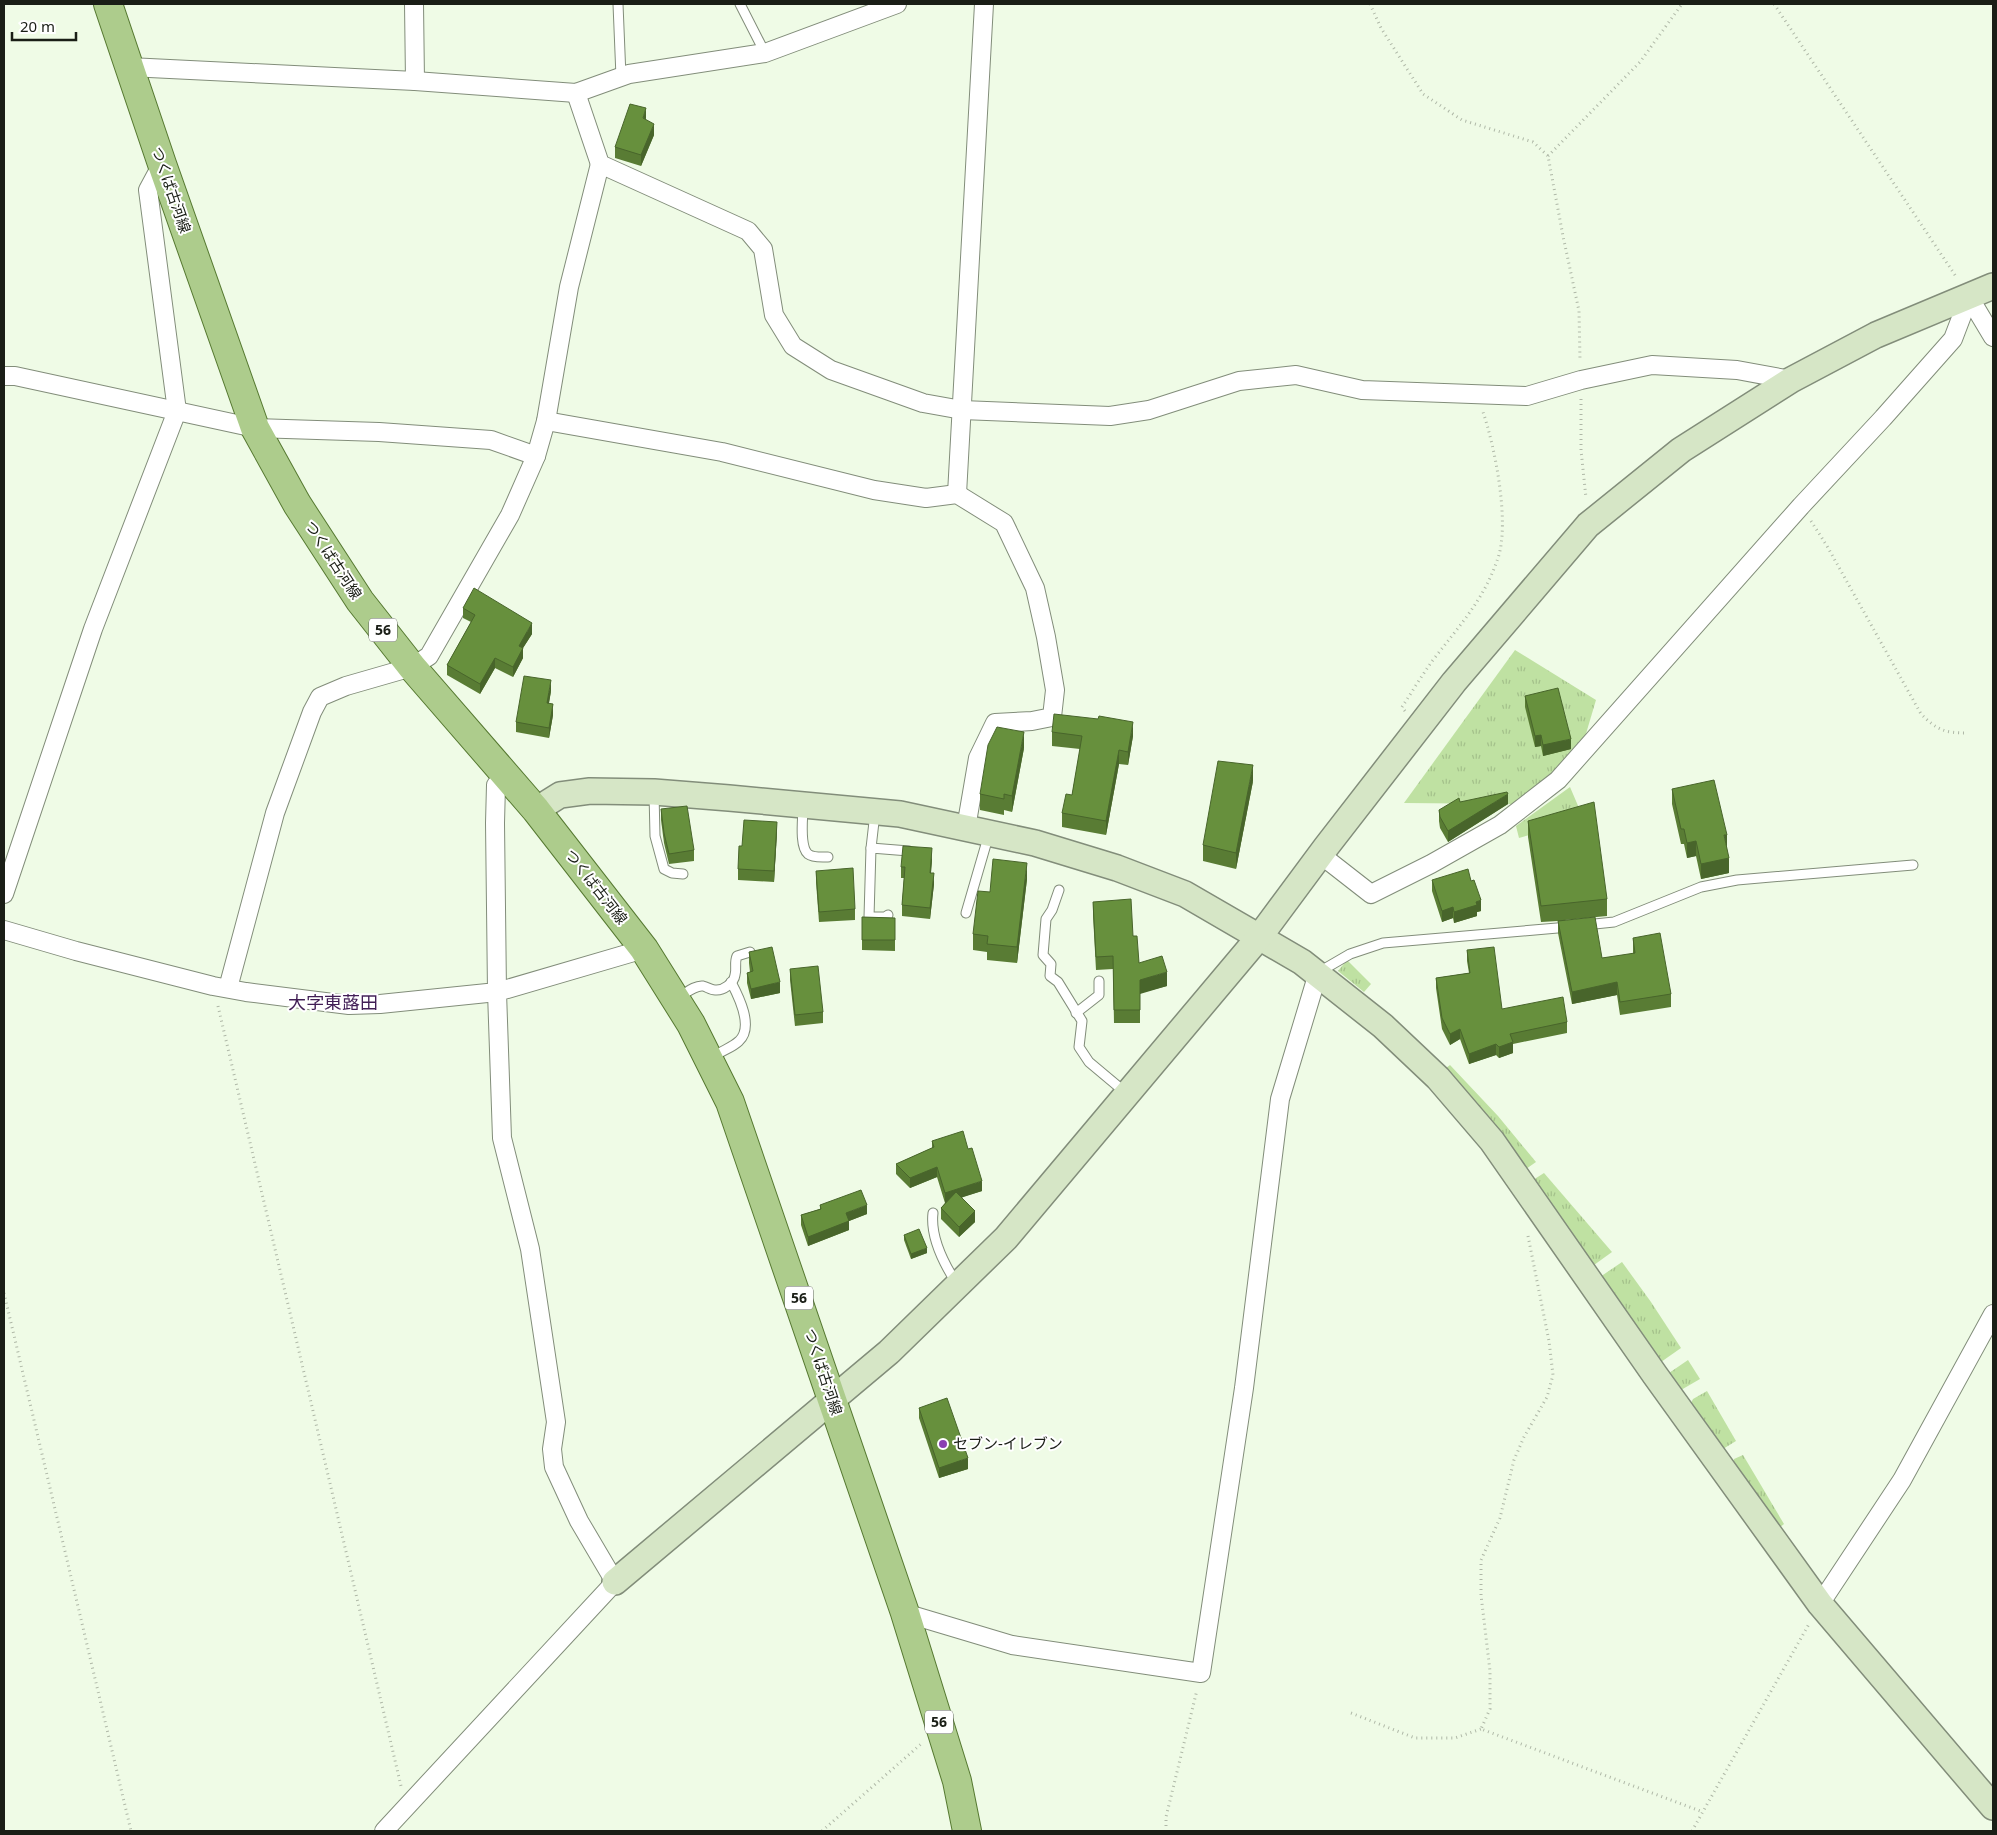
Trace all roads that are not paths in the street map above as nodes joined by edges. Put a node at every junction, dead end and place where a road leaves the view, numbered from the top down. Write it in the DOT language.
graph roads {
  1 [pos="108,4"];
  2 [pos="414,4"];
  3 [pos="618,4"];
  4 [pos="740,4"];
  5 [pos="897,4"];
  6 [pos="984,4"];
  7 [pos="765,53"];
  8 [pos="129,67"];
  9 [pos="621,77"];
  10 [pos="415,81"];
  11 [pos="576,93"];
  12 [pos="162,164"];
  13 [pos="600,164"];
  14 [pos="1993,286"];
  15 [pos="1970,297"];
  16 [pos="1993,337"];
  17 [pos="4,376"];
  18 [pos="1791,380"];
  19 [pos="962,410"];
  20 [pos="177,411"];
  21 [pos="546,421"];
  22 [pos="255,428"];
  23 [pos="536,456"];
  24 [pos="957,494"];
  25 [pos="412,667"];
  26 [pos="505,774"];
  27 [pos="654,792"];
  28 [pos="803,804"];
  29 [pos="536,810"];
  30 [pos="875,811"];
  31 [pos="977,831"];
  32 [pos="871,848"];
  33 [pos="909,851"];
  34 [pos="1320,855"];
  35 [pos="828,857"];
  36 [pos="1913,865"];
  37 [pos="683,874"];
  38 [pos="1059,890"];
  39 [pos="4,894"];
  40 [pos="966,913"];
  41 [pos="888,915"];
  42 [pos="4,930"];
  43 [pos="1260,936"];
  44 [pos="644,949"];
  45 [pos="750,952"];
  46 [pos="1318,973"];
  47 [pos="1099,981"];
  48 [pos="731,982"];
  49 [pos="220,987"];
  50 [pos="497,992"];
  51 [pos="676,999"];
  52 [pos="1076,1013"];
  53 [pos="709,1060"];
  54 [pos="1127,1094"];
  55 [pos="933,1213"];
  56 [pos="958,1285"];
  57 [pos="1993,1314"];
  58 [pos="833,1400"];
  59 [pos="615,1582"];
  60 [pos="1820,1604"];
  61 [pos="905,1613"];
  62 [pos="1993,1808"];
  63 [pos="384,1831"];
  64 [pos="967,1831"];
  1 -- 8 [label="main road, つくば古河線 / 56"];
  2 -- 10 [label="street"];
  3 -- 9 [label="lane"];
  4 -- 7 [label="lane"];
  5 -- 7 [label="street"];
  6 -- 19 [label="street"];
  7 -- 9 [label="street"];
  8 -- 10 [label="street"];
  8 -- 12 [label="main road, つくば古河線 / 56"];
  9 -- 11 [label="street"];
  10 -- 11 [label="street"];
  11 -- 13 [label="street"];
  12 -- 20 [label="street"];
  12 -- 22 [label="main road, つくば古河線 / 56"];
  13 -- 19 [label="street"];
  13 -- 21 [label="street"];
  14 -- 15 [label="street"];
  15 -- 16 [label="street"];
  15 -- 18 [label="street"];
  15 -- 34 [label="street"];
  17 -- 20 [label="street"];
  18 -- 19 [label="street"];
  18 -- 34 [label="street"];
  19 -- 24 [label="street"];
  20 -- 22 [label="street"];
  20 -- 39 [label="street"];
  21 -- 23 [label="street"];
  21 -- 24 [label="street"];
  22 -- 23 [label="street"];
  22 -- 25 [label="main road, つくば古河線 / 56"];
  23 -- 25 [label="street"];
  24 -- 31 [label="street"];
  25 -- 26 [label="main road, つくば古河線 / 56"];
  25 -- 49 [label="street"];
  26 -- 29 [label="main road, つくば古河線 / 56"];
  26 -- 50 [label="street"];
  27 -- 28 [label="street"];
  27 -- 29 [label="street"];
  27 -- 37 [label="lane"];
  28 -- 30 [label="street"];
  28 -- 35 [label="lane"];
  29 -- 44 [label="main road, つくば古河線 / 56"];
  30 -- 31 [label="street"];
  30 -- 32 [label="lane"];
  31 -- 40 [label="lane"];
  31 -- 43 [label="street"];
  32 -- 33 [label="lane"];
  32 -- 41 [label="lane"];
  34 -- 43 [label="street"];
  36 -- 46 [label="lane"];
  38 -- 52 [label="lane"];
  42 -- 49 [label="street"];
  43 -- 46 [label="street"];
  43 -- 54 [label="street"];
  44 -- 50 [label="street"];
  44 -- 51 [label="main road, つくば古河線 / 56"];
  45 -- 48 [label="lane"];
  46 -- 60 [label="street"];
  46 -- 61 [label="street"];
  47 -- 52 [label="lane"];
  48 -- 51 [label="lane"];
  48 -- 53 [label="lane"];
  49 -- 50 [label="street"];
  50 -- 59 [label="street"];
  51 -- 53 [label="main road, つくば古河線 / 56"];
  52 -- 54 [label="lane"];
  53 -- 58 [label="main road, つくば古河線 / 56"];
  54 -- 56 [label="street"];
  55 -- 56 [label="lane"];
  56 -- 58 [label="street"];
  57 -- 60 [label="street"];
  58 -- 59 [label="street"];
  58 -- 61 [label="main road, つくば古河線 / 56"];
  59 -- 63 [label="street"];
  60 -- 62 [label="street"];
  61 -- 64 [label="main road, つくば古河線 / 56"];
}
